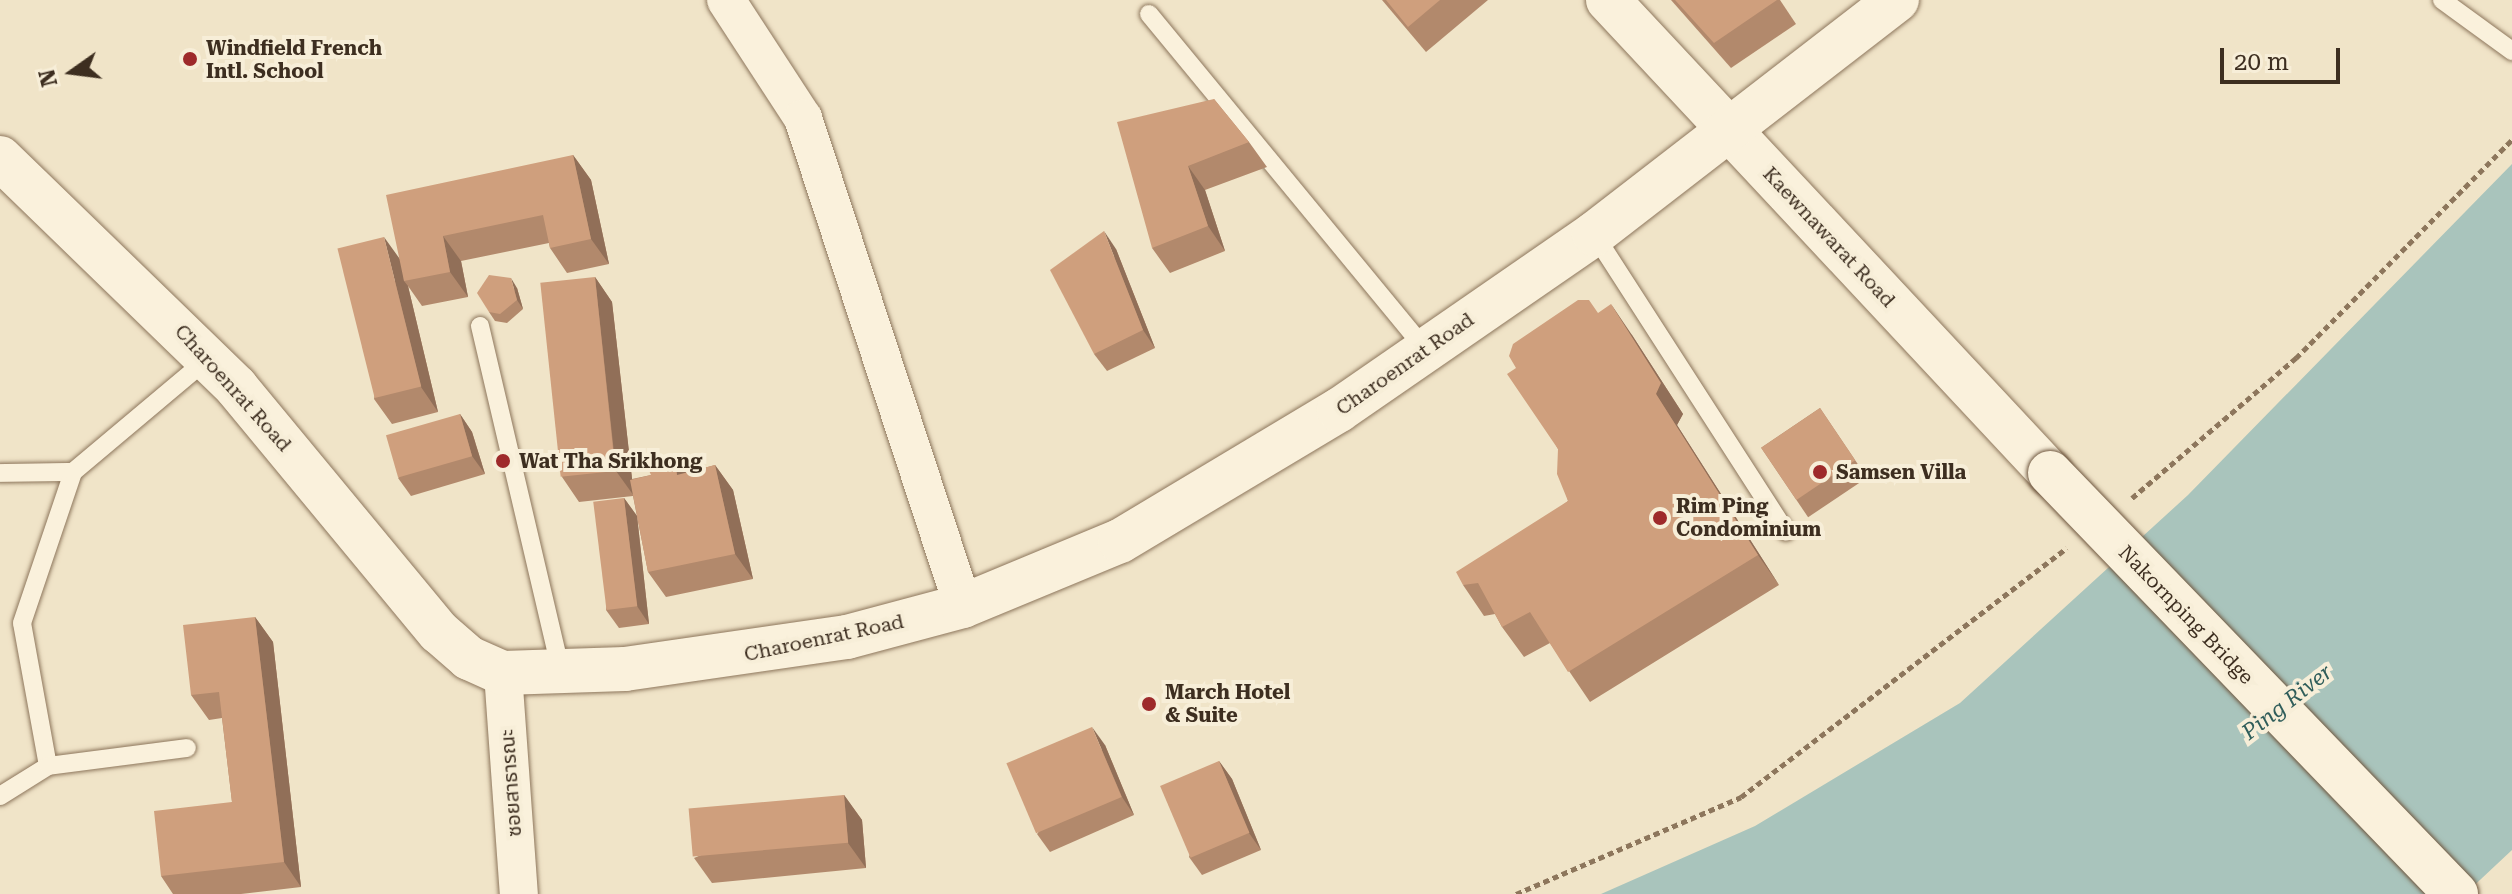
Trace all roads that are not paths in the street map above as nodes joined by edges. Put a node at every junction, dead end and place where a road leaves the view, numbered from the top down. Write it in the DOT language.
graph roads {
  1 [pos="726,0"];
  2 [pos="1608,0"];
  3 [pos="1897,0"];
  4 [pos="2442,0"];
  5 [pos="1149,14"];
  6 [pos="2512,51"];
  7 [pos="1731,133"];
  8 [pos="0,158"];
  9 [pos="1594,234"];
  10 [pos="480,326"];
  11 [pos="1426,350"];
  12 [pos="209,358"];
  13 [pos="73,472"];
  14 [pos="0,473"];
  15 [pos="2050,473"];
  16 [pos="1786,532"];
  17 [pos="963,606"];
  18 [pos="561,671"];
  19 [pos="503,673"];
  20 [pos="187,748"];
  21 [pos="48,766"];
  22 [pos="0,796"];
  23 [pos="519,894"];
  24 [pos="2456,894"];
  1 -- 17 [label="street"];
  2 -- 7 [label="main road, Kaewnawarat Road"];
  3 -- 7 [label="main road, Charoenrat Road"];
  4 -- 6 [label="lane"];
  5 -- 11 [label="lane"];
  7 -- 9 [label="main road, Charoenrat Road"];
  7 -- 15 [label="main road, Kaewnawarat Road"];
  8 -- 12 [label="main road, Charoenrat Road"];
  9 -- 11 [label="main road, Charoenrat Road"];
  9 -- 16 [label="lane"];
  10 -- 18 [label="lane"];
  11 -- 17 [label="main road, Charoenrat Road"];
  12 -- 13 [label="lane"];
  12 -- 19 [label="main road, Charoenrat Road"];
  13 -- 14 [label="lane"];
  13 -- 21 [label="lane"];
  15 -- 24 [label="main road, Nakornping Bridge, bridge"];
  17 -- 18 [label="main road, Charoenrat Road"];
  18 -- 19 [label="main road, Charoenrat Road"];
  19 -- 23 [label="street, ซอยสาธารณะ"];
  20 -- 21 [label="lane"];
  21 -- 22 [label="lane"];
}
